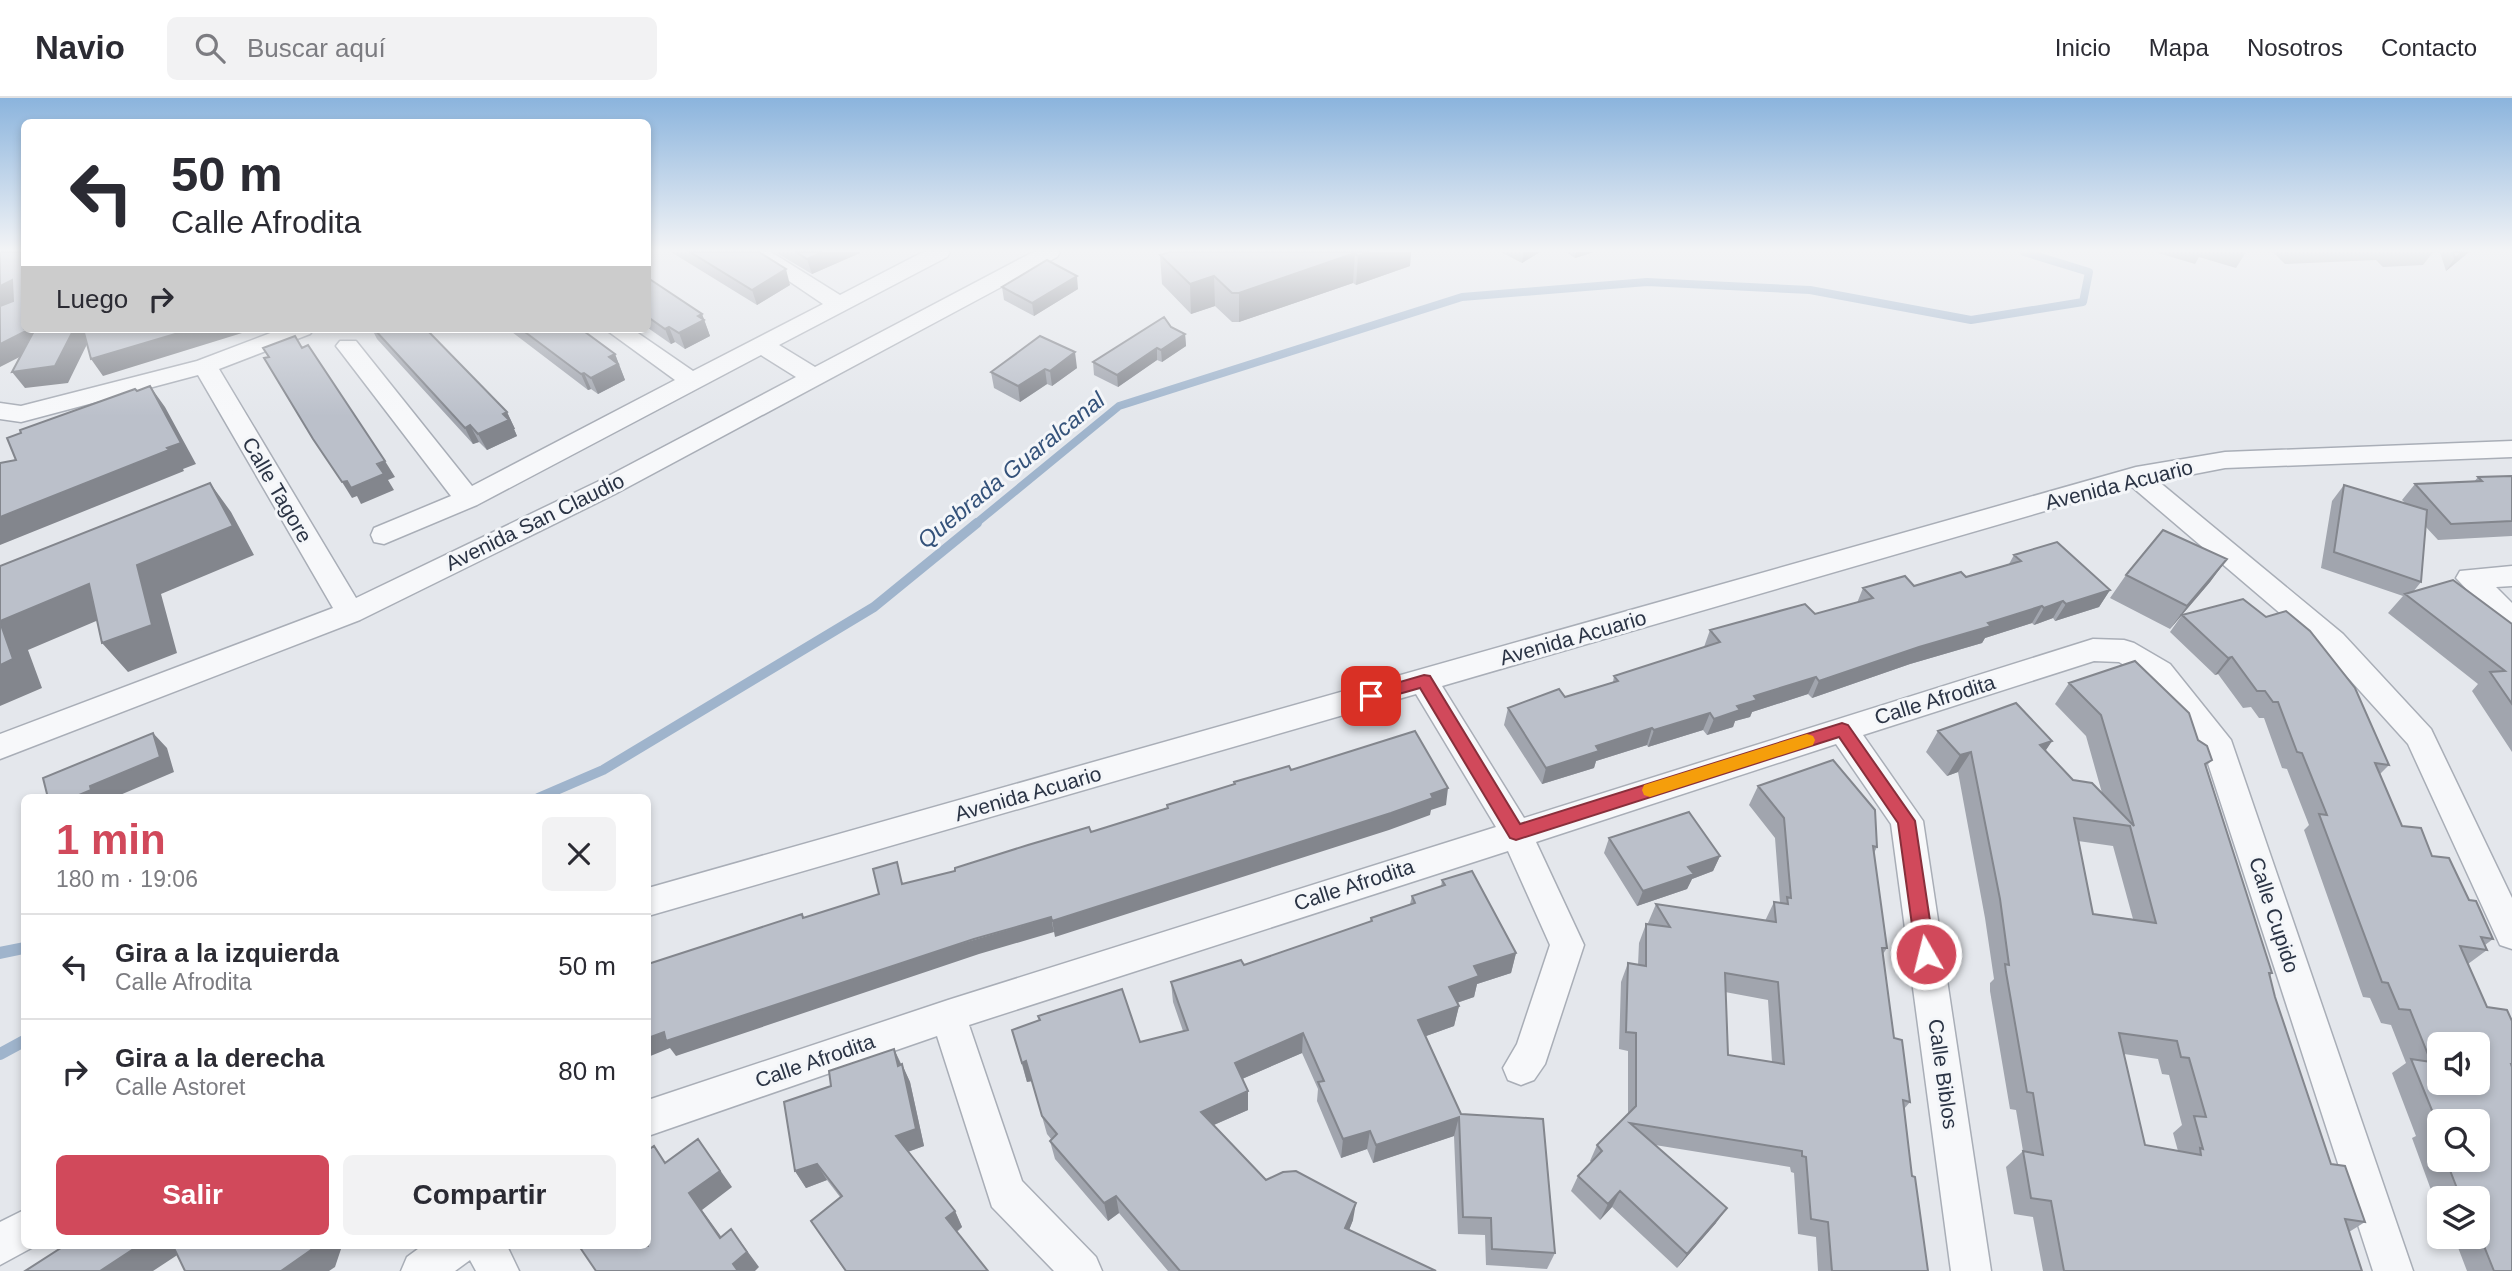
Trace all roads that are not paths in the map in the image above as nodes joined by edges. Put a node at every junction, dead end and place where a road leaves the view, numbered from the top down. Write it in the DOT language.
graph roads {
  1 [pos="834,307"];
  2 [pos="946,307"];
  3 [pos="292,333"];
  4 [pos="623,333"];
  5 [pos="762,345"];
  6 [pos="348,346"];
  7 [pos="205,366"];
  8 [pos="814,377"];
  9 [pos="692,381"];
  10 [pos="0,411"];
  11 [pos="2512,449"];
  12 [pos="2136,476"];
  13 [pos="468,499"];
  14 [pos="384,535"];
  15 [pos="2512,576"];
  16 [pos="350,613"];
  17 [pos="2512,620"];
  18 [pos="2064,660"];
  19 [pos="1424,681"];
  20 [pos="1842,729"];
  21 [pos="0,747"];
  22 [pos="1516,833"];
  23 [pos="651,901"];
  24 [pos="2512,934"];
  25 [pos="948,1016"];
  26 [pos="1521,1068"];
  27 [pos="651,1117"];
  28 [pos="21,1232"];
  29 [pos="0,1245"];
  30 [pos="452,1249"];
  31 [pos="486,1249"];
  32 [pos="421,1271"];
  33 [pos="499,1271"];
  34 [pos="1082,1271"];
  35 [pos="1971,1271"];
  36 [pos="2393,1271"];
  1 -- 5 [label="street"];
  2 -- 8 [label="street, Avenida San Claudio"];
  3 -- 7 [label="street"];
  4 -- 9 [label="street"];
  5 -- 8 [label="street"];
  5 -- 9 [label="street"];
  6 -- 13 [label="street"];
  7 -- 10 [label="street"];
  7 -- 16 [label="street, Calle Tagore"];
  8 -- 16 [label="street, Avenida San Claudio"];
  9 -- 13 [label="street"];
  11 -- 12 [label="street, Avenida Acuario"];
  12 -- 19 [label="street, Avenida Acuario"];
  12 -- 24 [label="street"];
  13 -- 14 [label="street"];
  15 -- 17 [label="street"];
  16 -- 21 [label="street, Avenida San Claudio"];
  18 -- 20 [label="street, Calle Afrodita"];
  18 -- 36 [label="street, Calle Cupido"];
  19 -- 22 [label="street"];
  19 -- 23 [label="street, Avenida Acuario"];
  20 -- 22 [label="street, Calle Afrodita"];
  20 -- 35 [label="street, Calle Biblos"];
  22 -- 25 [label="street, Calle Afrodita"];
  22 -- 26 [label="street"];
  25 -- 27 [label="street, Calle Afrodita"];
  25 -- 34 [label="street"];
  28 -- 29 [label="street"];
  30 -- 32 [label="street"];
  31 -- 33 [label="street"];
}
